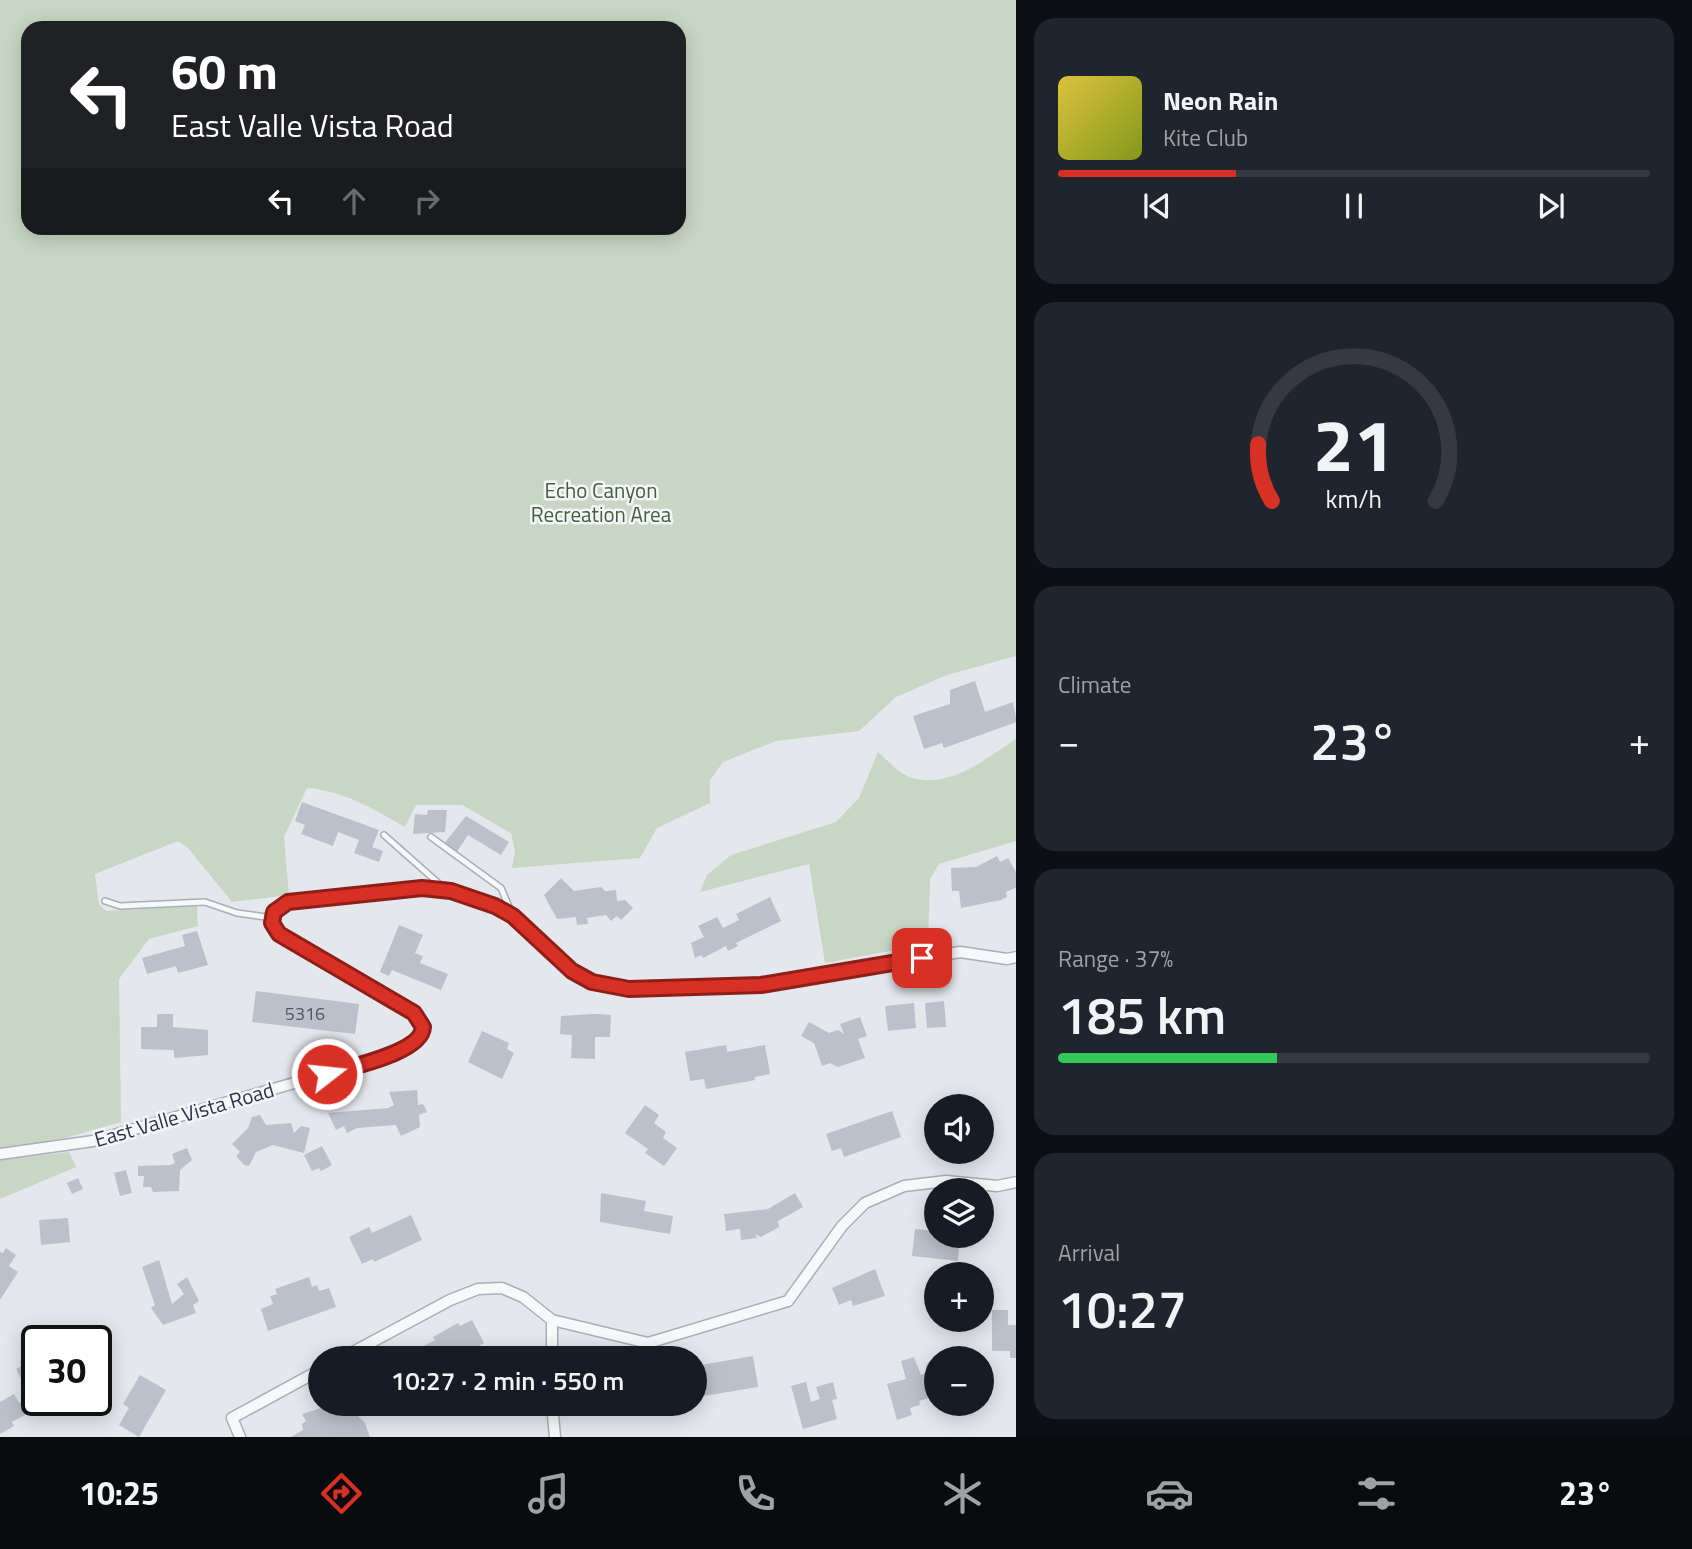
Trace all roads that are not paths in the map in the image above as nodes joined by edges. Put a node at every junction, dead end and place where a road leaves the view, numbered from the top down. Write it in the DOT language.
graph roads {
  1 [pos="384,835"];
  2 [pos="431,837"];
  3 [pos="446,890"];
  4 [pos="105,901"];
  5 [pos="513,916"];
  6 [pos="273,918"];
  7 [pos="1016,957"];
  8 [pos="0,1154"];
  9 [pos="1016,1182"];
  10 [pos="552,1320"];
  11 [pos="364,1346"];
  12 [pos="552,1346"];
  13 [pos="308,1377"];
  14 [pos="553,1416"];
  15 [pos="240,1437"];
  16 [pos="555,1437"];
  1 -- 3 [label="lane"];
  2 -- 5 [label="lane"];
  3 -- 5 [label="street"];
  3 -- 6 [label="street"];
  4 -- 6 [label="lane"];
  5 -- 7 [label="street"];
  6 -- 8 [label="street, East Valle Vista Road"];
  9 -- 10 [label="street"];
  10 -- 11 [label="street"];
  10 -- 12 [label="street"];
  13 -- 15 [label="street"];
  14 -- 16 [label="street"];
}
